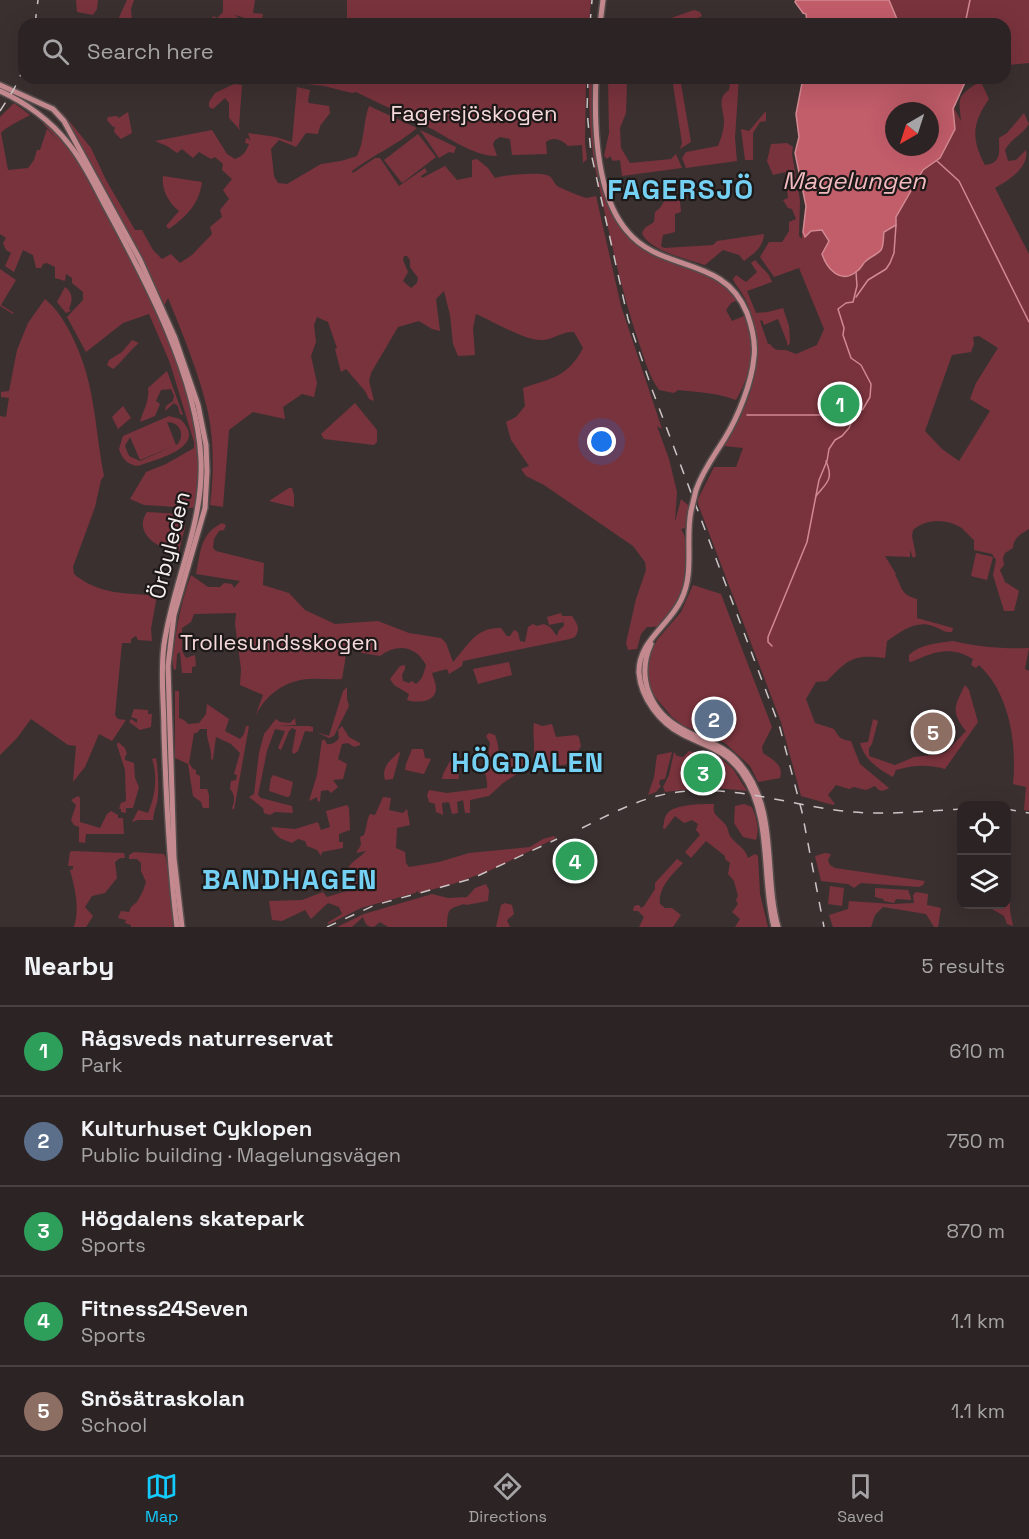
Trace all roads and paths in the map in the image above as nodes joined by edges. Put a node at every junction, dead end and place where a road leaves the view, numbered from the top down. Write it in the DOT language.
graph roads {
  1 [pos="603,0"];
  2 [pos="601,18"];
  3 [pos="596,84"];
  4 [pos="0,88"];
  5 [pos="43,104"];
  6 [pos="53,110"];
  7 [pos="36,114"];
  8 [pos="201,514"];
  9 [pos="177,927"];
  10 [pos="182,927"];
  11 [pos="776,927"];
  1 -- 2 [label="main road"];
  3 -- 11 [label="main road, bridge"];
  4 -- 5 [label="main road, Örbyleden"];
  4 -- 7 [label="main road, Örbyleden"];
  5 -- 6 [label="main road, Örbyleden"];
  5 -- 7 [label="main road"];
  6 -- 7 [label="main road"];
  6 -- 8 [label="main road, Örbyleden"];
  7 -- 8 [label="main road, Örbyleden"];
  8 -- 9 [label="main road, Örbyleden"];
  8 -- 10 [label="main road, Örbyleden"];
}
